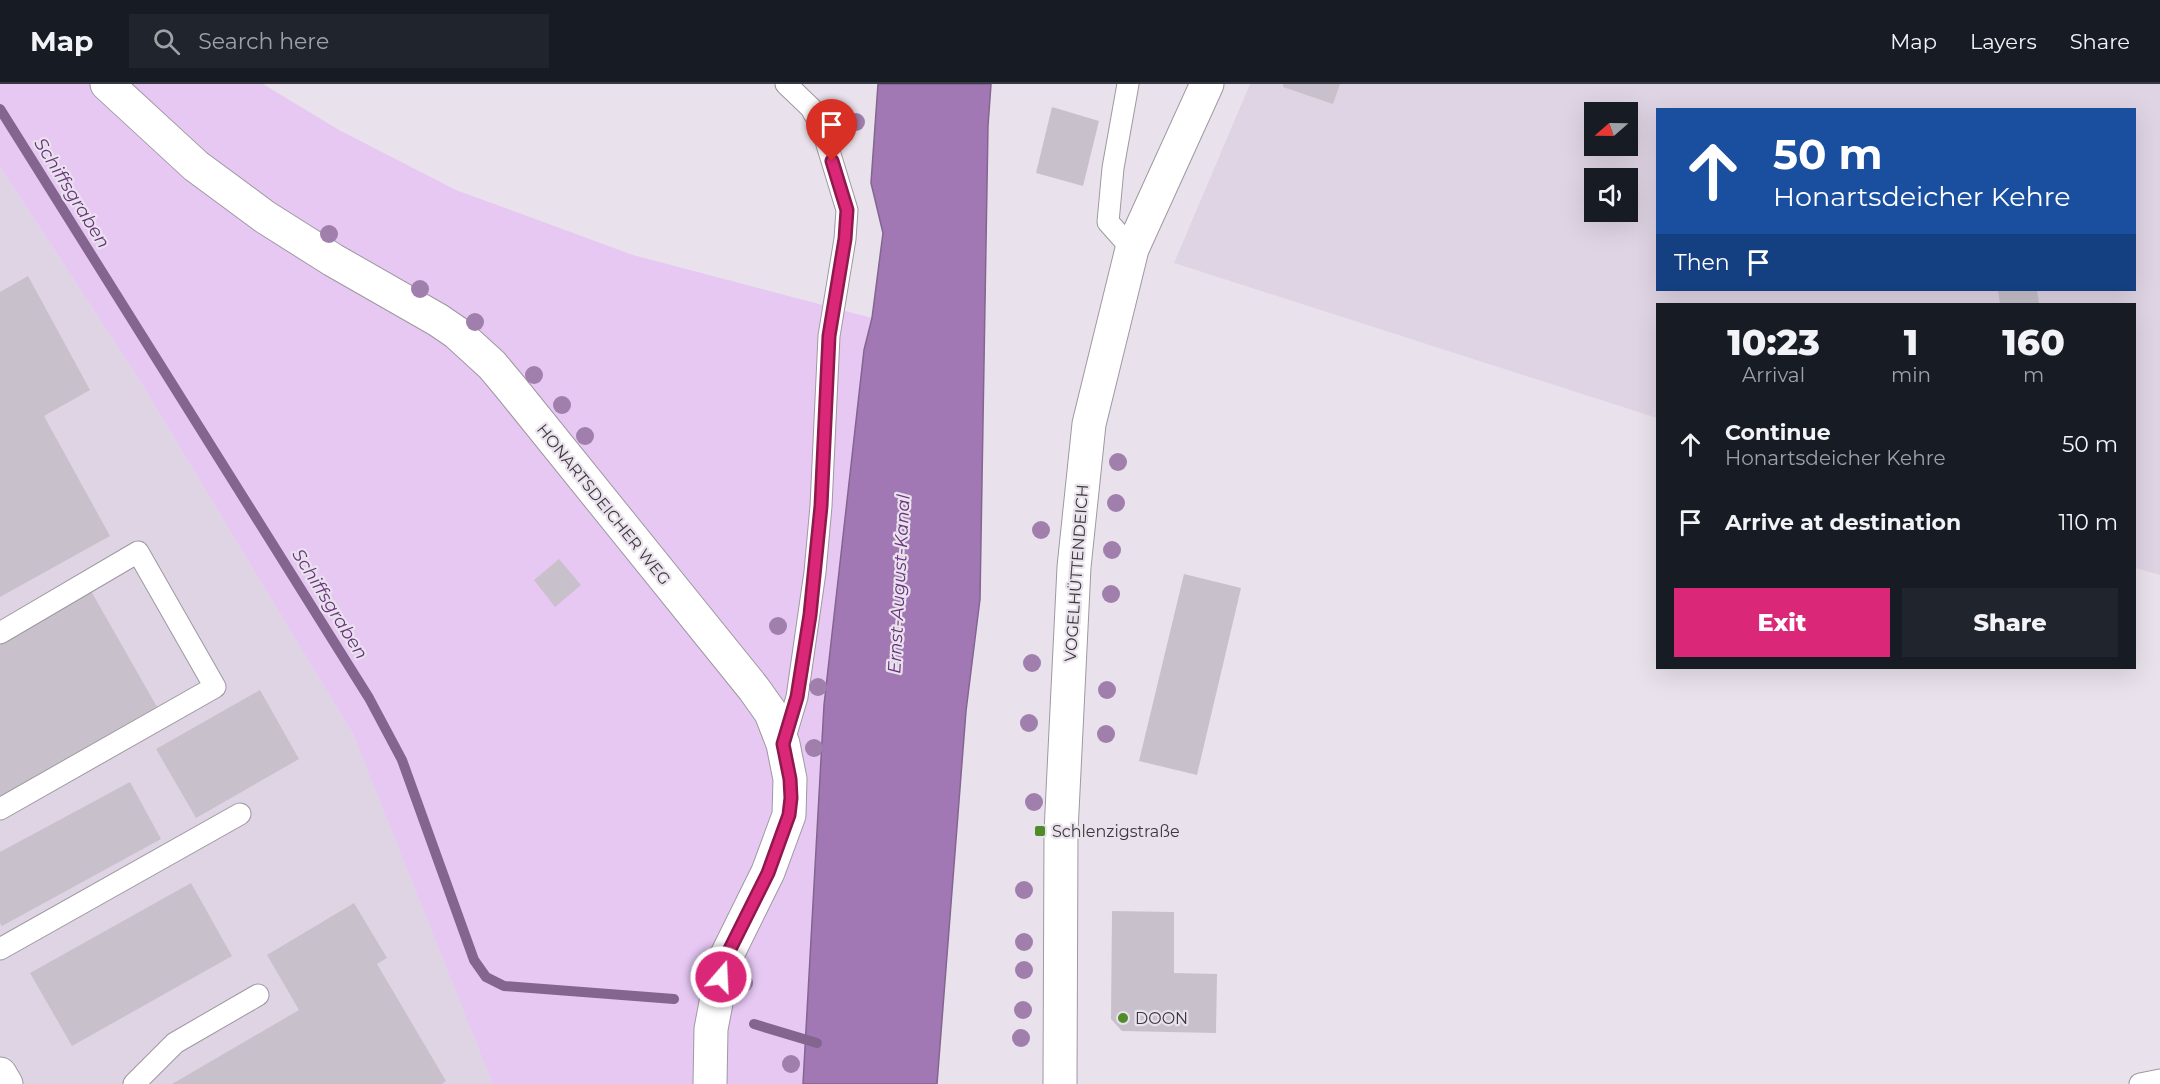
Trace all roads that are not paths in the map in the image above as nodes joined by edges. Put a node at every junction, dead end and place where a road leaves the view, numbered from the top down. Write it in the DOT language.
graph roads {
  1 [pos="107,84"];
  2 [pos="786,84"];
  3 [pos="1128,84"];
  4 [pos="1207,84"];
  5 [pos="1132,249"];
  6 [pos="0,633"];
  7 [pos="783,744"];
  8 [pos="0,809"];
  9 [pos="240,814"];
  10 [pos="0,949"];
  11 [pos="258,995"];
  12 [pos="0,1074"];
  13 [pos="2160,1080"];
  14 [pos="6,1084"];
  15 [pos="134,1084"];
  16 [pos="710,1084"];
  17 [pos="1060,1084"];
  18 [pos="2140,1084"];
  1 -- 7 [label="street, HONARTSDEICHER WEG"];
  2 -- 7 [label="lane"];
  3 -- 5 [label="lane"];
  4 -- 5 [label="street, VOGELHÜTTENDEICH"];
  5 -- 17 [label="street, VOGELHÜTTENDEICH"];
  6 -- 8 [label="lane"];
  7 -- 16 [label="street, HONARTSDEICHER WEG"];
  9 -- 10 [label="lane"];
  11 -- 15 [label="lane"];
  12 -- 14 [label="street"];
  13 -- 18 [label="lane"];
}
